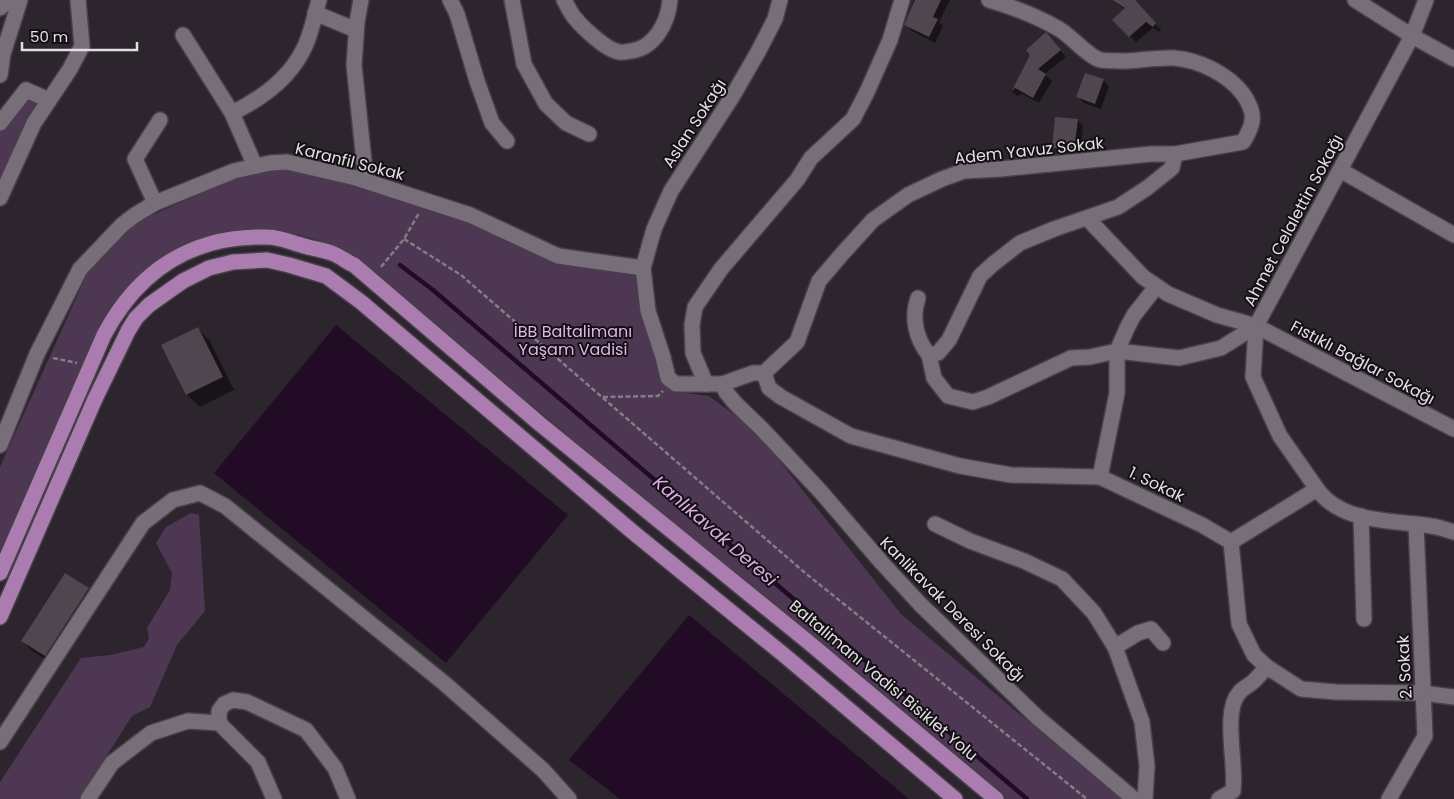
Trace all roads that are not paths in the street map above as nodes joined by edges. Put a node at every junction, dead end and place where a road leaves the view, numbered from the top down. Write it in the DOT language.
graph roads {
  1 [pos="10,0"];
  2 [pos="20,0"];
  3 [pos="78,0"];
  4 [pos="361,0"];
  5 [pos="450,0"];
  6 [pos="512,0"];
  7 [pos="564,0"];
  8 [pos="670,0"];
  9 [pos="780,0"];
  10 [pos="902,0"];
  11 [pos="989,0"];
  12 [pos="1355,0"];
  13 [pos="1426,0"];
  14 [pos="317,6"];
  15 [pos="0,8"];
  16 [pos="356,30"];
  17 [pos="183,34"];
  18 [pos="1412,36"];
  19 [pos="1454,59"];
  20 [pos="0,74"];
  21 [pos="49,100"];
  22 [pos="232,114"];
  23 [pos="160,120"];
  24 [pos="0,124"];
  25 [pos="589,134"];
  26 [pos="507,141"];
  27 [pos="1175,154"];
  28 [pos="256,166"];
  29 [pos="1340,170"];
  30 [pos="366,180"];
  31 [pos="1,191"];
  32 [pos="155,203"];
  33 [pos="1087,218"];
  34 [pos="1454,235"];
  35 [pos="643,268"];
  36 [pos="1156,287"];
  37 [pos="918,298"];
  38 [pos="1256,326"];
  39 [pos="1117,351"];
  40 [pos="929,355"];
  41 [pos="764,373"];
  42 [pos="706,384"];
  43 [pos="722,384"];
  44 [pos="1454,429"];
  45 [pos="0,444"];
  46 [pos="1100,477"];
  47 [pos="1317,489"];
  48 [pos="1361,516"];
  49 [pos="935,524"];
  50 [pos="1416,524"];
  51 [pos="1454,532"];
  52 [pos="1231,542"];
  53 [pos="0,573"];
  54 [pos="0,617"];
  55 [pos="1364,619"];
  56 [pos="1163,643"];
  57 [pos="1115,647"];
  58 [pos="1267,667"];
  59 [pos="1422,693"];
  60 [pos="1454,696"];
  61 [pos="219,723"];
  62 [pos="0,742"];
  63 [pos="88,799"];
  64 [pos="274,799"];
  65 [pos="348,799"];
  66 [pos="569,799"];
  67 [pos="955,799"];
  68 [pos="996,799"];
  69 [pos="1134,799"];
  70 [pos="1145,799"];
  71 [pos="1219,799"];
  72 [pos="1389,799"];
  1 -- 15 [label="street"];
  2 -- 20 [label="street"];
  3 -- 21 [label="street"];
  4 -- 16 [label="street"];
  5 -- 26 [label="street"];
  6 -- 25 [label="street"];
  7 -- 8 [label="street"];
  9 -- 35 [label="street, Aslan Sokağı"];
  10 -- 42 [label="street"];
  11 -- 27 [label="street, Adem Yavuz Sokak"];
  12 -- 18 [label="street"];
  13 -- 18 [label="street, Ahmet Celalettin Sokağı"];
  14 -- 16 [label="street"];
  14 -- 22 [label="street"];
  16 -- 30 [label="street"];
  17 -- 22 [label="street"];
  18 -- 19 [label="street"];
  18 -- 29 [label="street, Ahmet Celalettin Sokağı"];
  21 -- 24 [label="street"];
  21 -- 31 [label="street"];
  22 -- 28 [label="street"];
  23 -- 32 [label="street"];
  27 -- 33 [label="street"];
  27 -- 41 [label="street, Adem Yavuz Sokak"];
  28 -- 30 [label="street, Karanfil Sokak"];
  28 -- 32 [label="street, Karanfil Sokak"];
  29 -- 34 [label="street"];
  29 -- 38 [label="street, Ahmet Celalettin Sokağı"];
  30 -- 35 [label="street, Karanfil Sokak"];
  32 -- 45 [label="street, Karanfil Sokak"];
  33 -- 36 [label="street, Fıstıklı Bağlar Sokağı"];
  33 -- 40 [label="street"];
  35 -- 42 [label="street"];
  36 -- 38 [label="street, Fıstıklı Bağlar Sokağı"];
  36 -- 39 [label="street"];
  37 -- 40 [label="street, Ahmet Celalettin Sokağı"];
  38 -- 39 [label="street, Ahmet Celalettin Sokağı"];
  38 -- 44 [label="street, Fıstıklı Bağlar Sokağı"];
  38 -- 47 [label="street"];
  39 -- 40 [label="street, Ahmet Celalettin Sokağı"];
  39 -- 46 [label="street"];
  41 -- 43 [label="street"];
  41 -- 46 [label="street, 1. Sokak"];
  42 -- 43 [label="street"];
  43 -- 69 [label="street, Kanlikavak Deresi Sokağı"];
  46 -- 52 [label="street, 1. Sokak"];
  47 -- 48 [label="street"];
  47 -- 52 [label="street"];
  48 -- 50 [label="street"];
  48 -- 55 [label="street"];
  49 -- 57 [label="street"];
  50 -- 51 [label="street"];
  50 -- 59 [label="street, 2. Sokak"];
  52 -- 58 [label="street"];
  53 -- 68 [label="main road"];
  54 -- 67 [label="main road"];
  56 -- 57 [label="street"];
  57 -- 70 [label="street"];
  58 -- 59 [label="street"];
  58 -- 71 [label="street"];
  59 -- 60 [label="street"];
  59 -- 72 [label="street, 2. Sokak"];
  61 -- 63 [label="street"];
  61 -- 64 [label="street"];
  61 -- 65 [label="street"];
  62 -- 66 [label="street"];
}
